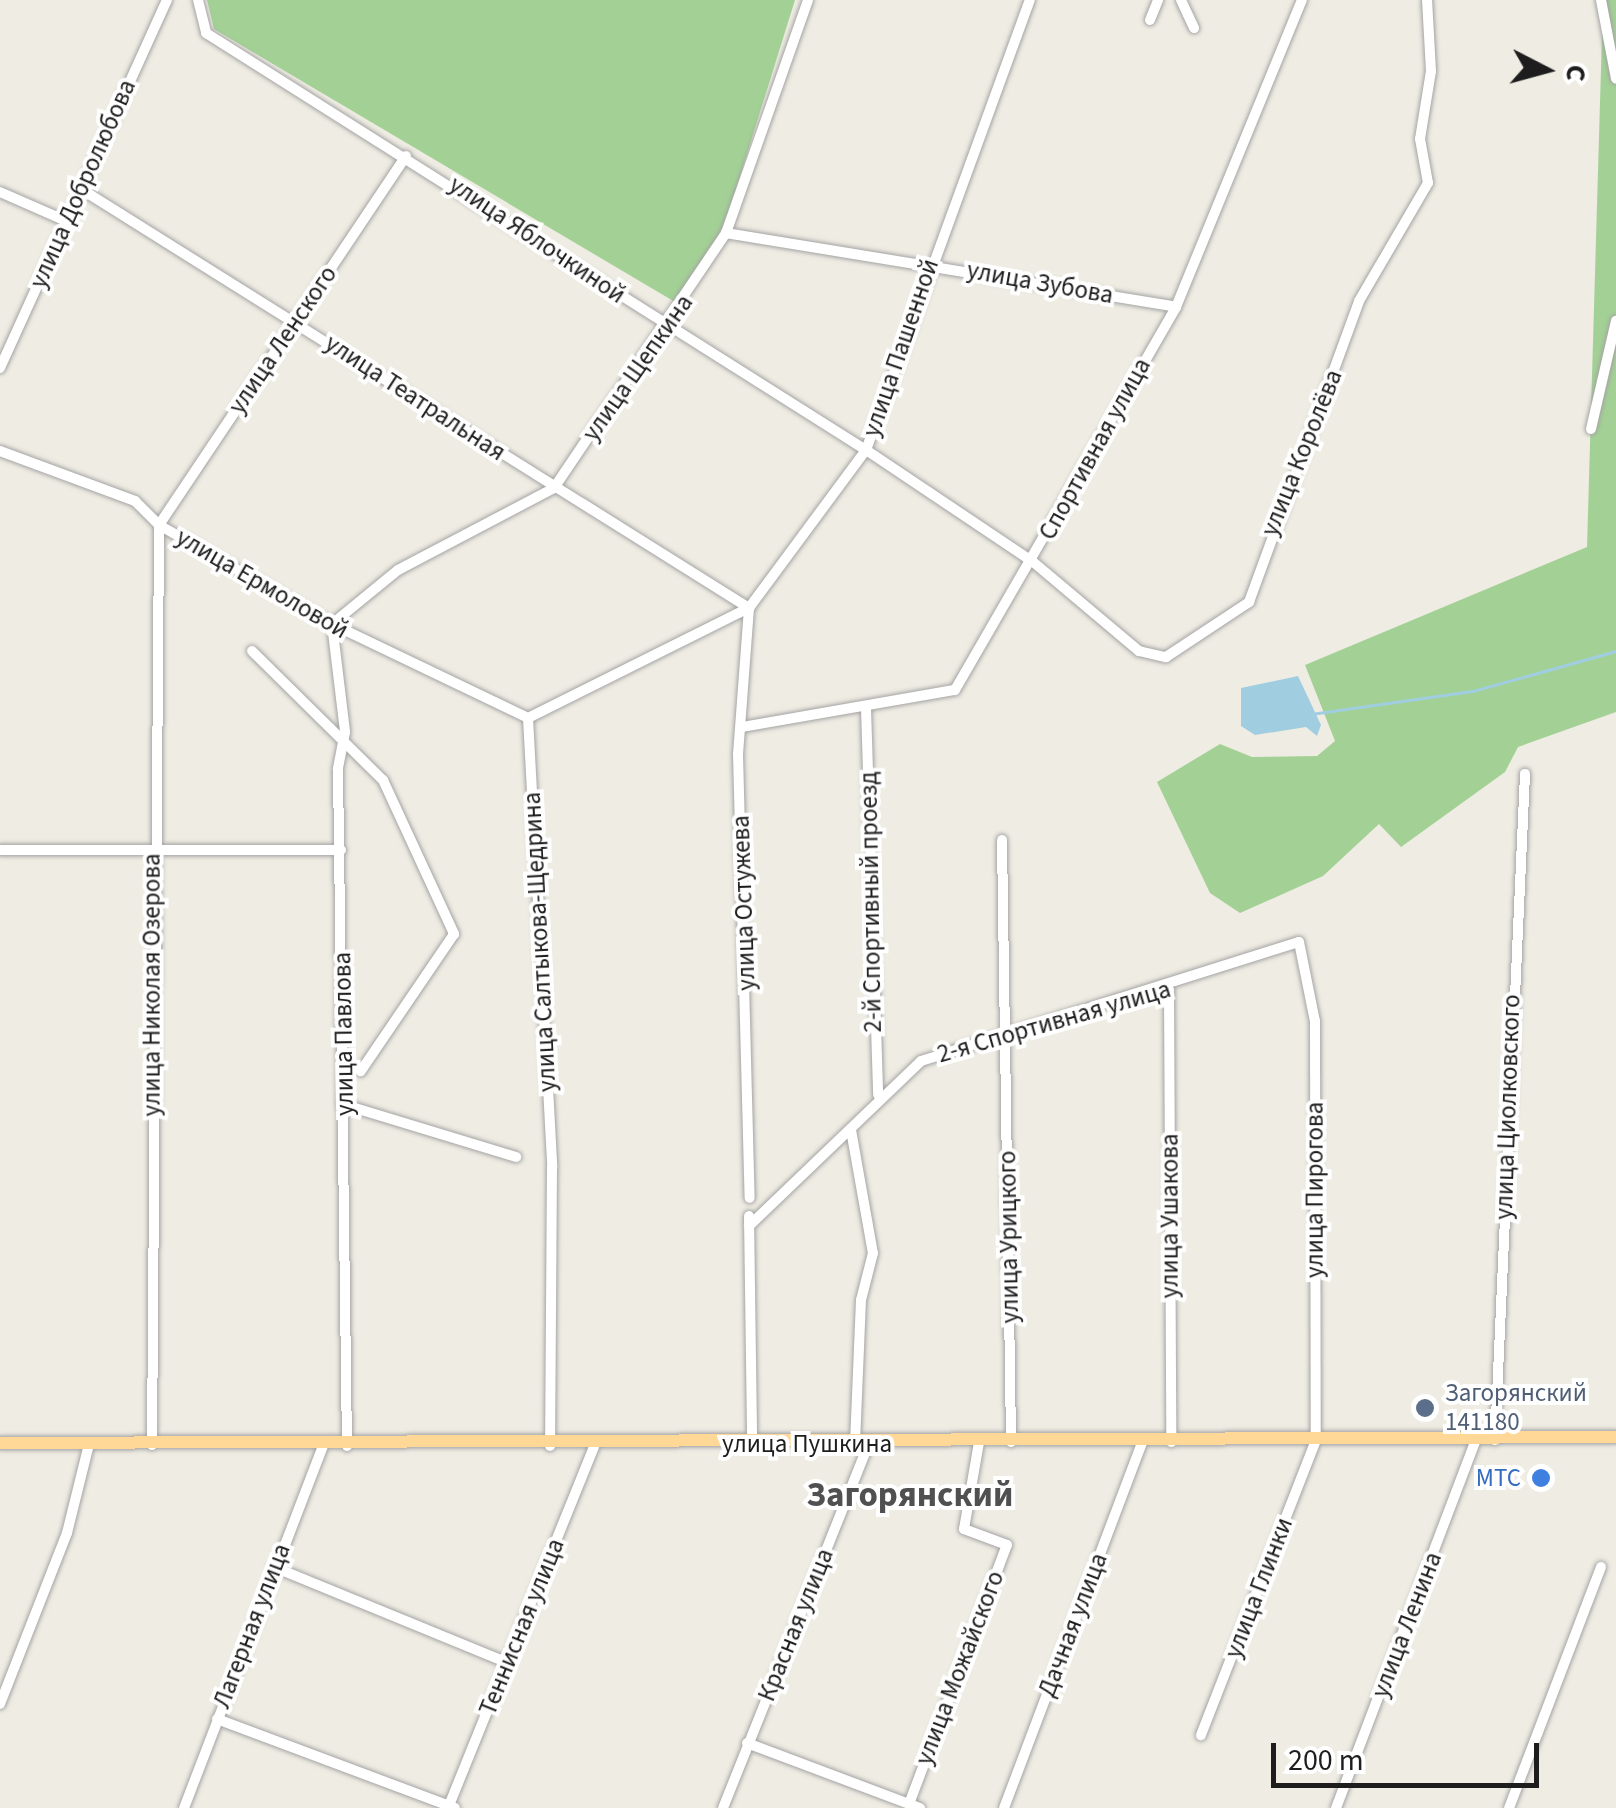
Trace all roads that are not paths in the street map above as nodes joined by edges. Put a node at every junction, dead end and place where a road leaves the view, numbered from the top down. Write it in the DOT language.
graph roads {
  1 [pos="167,0"];
  2 [pos="198,0"];
  3 [pos="808,0"];
  4 [pos="1030,0"];
  5 [pos="1158,0"];
  6 [pos="1182,0"];
  7 [pos="1302,0"];
  8 [pos="1427,0"];
  9 [pos="1601,0"];
  10 [pos="1150,20"];
  11 [pos="1194,28"];
  12 [pos="1616,79"];
  13 [pos="406,156"];
  14 [pos="81,189"];
  15 [pos="0,192"];
  16 [pos="66,221"];
  17 [pos="726,233"];
  18 [pos="930,264"];
  19 [pos="1176,307"];
  20 [pos="296,320"];
  21 [pos="1616,321"];
  22 [pos="669,328"];
  23 [pos="0,368"];
  24 [pos="1590,429"];
  25 [pos="866,450"];
  26 [pos="0,451"];
  27 [pos="554,488"];
  28 [pos="159,524"];
  29 [pos="1032,561"];
  30 [pos="749,608"];
  31 [pos="332,624"];
  32 [pos="252,652"];
  33 [pos="866,708"];
  34 [pos="528,718"];
  35 [pos="742,727"];
  36 [pos="344,741"];
  37 [pos="1525,774"];
  38 [pos="1002,840"];
  39 [pos="151,848"];
  40 [pos="0,850"];
  41 [pos="341,850"];
  42 [pos="1299,942"];
  43 [pos="1169,990"];
  44 [pos="1007,1031"];
  45 [pos="361,1071"];
  46 [pos="878,1095"];
  47 [pos="345,1105"];
  48 [pos="851,1130"];
  49 [pos="516,1157"];
  50 [pos="750,1198"];
  51 [pos="1615,1438"];
  52 [pos="1316,1440"];
  53 [pos="1476,1440"];
  54 [pos="1495,1440"];
  55 [pos="0,1442"];
  56 [pos="979,1442"];
  57 [pos="1011,1442"];
  58 [pos="1142,1442"];
  59 [pos="1171,1442"];
  60 [pos="862,1443"];
  61 [pos="89,1444"];
  62 [pos="752,1444"];
  63 [pos="152,1445"];
  64 [pos="323,1446"];
  65 [pos="348,1446"];
  66 [pos="550,1446"];
  67 [pos="594,1446"];
  68 [pos="274,1567"];
  69 [pos="1601,1567"];
  70 [pos="508,1663"];
  71 [pos="0,1704"];
  72 [pos="217,1719"];
  73 [pos="1202,1735"];
  74 [pos="747,1743"];
  75 [pos="914,1806"];
  76 [pos="451,1807"];
  77 [pos="184,1808"];
  78 [pos="724,1808"];
  79 [pos="1004,1808"];
  80 [pos="1336,1808"];
  81 [pos="1508,1808"];
  1 -- 14 [label="street, улица Добролюбова"];
  2 -- 13 [label="street, улица Яблочкиной"];
  3 -- 17 [label="street, улица Щепкина"];
  4 -- 18 [label="street, улица Пашенной"];
  5 -- 10 [label="street"];
  6 -- 11 [label="street"];
  7 -- 19 [label="street, Спортивная улица"];
  8 -- 29 [label="street, улица Королёва"];
  9 -- 12 [label="street"];
  13 -- 20 [label="street, улица Ленского"];
  13 -- 22 [label="street, улица Яблочкиной"];
  14 -- 16 [label="street, улица Добролюбова"];
  14 -- 20 [label="street, улица Театральная"];
  15 -- 16 [label="street"];
  16 -- 23 [label="street, улица Добролюбова"];
  17 -- 18 [label="street, улица Зубова"];
  17 -- 22 [label="street, улица Щепкина"];
  18 -- 19 [label="street, улица Зубова"];
  18 -- 25 [label="street, улица Пашенной"];
  19 -- 29 [label="street, Спортивная улица"];
  20 -- 27 [label="street, улица Театральная"];
  20 -- 28 [label="street, улица Ленского"];
  21 -- 24 [label="street"];
  22 -- 25 [label="street, улица Яблочкиной"];
  22 -- 27 [label="street, улица Щепкина"];
  25 -- 29 [label="street, улица Королёва"];
  25 -- 30 [label="street, улица Пашенной"];
  26 -- 28 [label="street, улица Ермоловой"];
  27 -- 30 [label="street, улица Театральная"];
  27 -- 31 [label="street, улица Щепкина"];
  28 -- 31 [label="street, улица Ермоловой"];
  28 -- 39 [label="street, улица Николая Озерова"];
  29 -- 33 [label="street, Спортивная улица"];
  30 -- 34 [label="street, улица Пашенной"];
  30 -- 35 [label="street, улица Остужева"];
  31 -- 34 [label="street, улица Ермоловой"];
  31 -- 36 [label="street, улица Павлова"];
  32 -- 36 [label="street"];
  33 -- 35 [label="street, Спортивная улица"];
  33 -- 46 [label="street, 2-й Спортивный проезд"];
  34 -- 66 [label="street, улица Салтыкова-Щедрина"];
  35 -- 50 [label="street, улица Остужева"];
  36 -- 41 [label="street, улица Павлова"];
  36 -- 45 [label="street"];
  37 -- 54 [label="street, улица Циолковского"];
  38 -- 44 [label="street, улица Урицкого"];
  39 -- 40 [label="street"];
  39 -- 41 [label="street"];
  39 -- 63 [label="street, улица Николая Озерова"];
  41 -- 47 [label="street, улица Павлова"];
  42 -- 43 [label="street, 2-я Спортивная улица"];
  42 -- 52 [label="street, улица Пирогова"];
  43 -- 44 [label="street, 2-я Спортивная улица"];
  43 -- 59 [label="street, улица Ушакова"];
  44 -- 46 [label="street, 2-я Спортивная улица"];
  44 -- 57 [label="street, улица Урицкого"];
  46 -- 48 [label="street, 2-я Спортивная улица"];
  47 -- 49 [label="street"];
  47 -- 65 [label="street, улица Павлова"];
  48 -- 60 [label="street, Красная улица"];
  48 -- 62 [label="street, 2-я Спортивная улица"];
  51 -- 54 [label="main road, улица Пушкина"];
  52 -- 53 [label="main road, улица Пушкина"];
  52 -- 59 [label="main road, улица Пушкина"];
  52 -- 73 [label="street, улица Глинки"];
  53 -- 54 [label="main road, улица Пушкина"];
  53 -- 80 [label="street, улица Ленина"];
  55 -- 61 [label="main road, улица Пушкина"];
  56 -- 57 [label="main road, улица Пушкина"];
  56 -- 60 [label="main road, улица Пушкина"];
  56 -- 75 [label="street, улица Можайского"];
  57 -- 58 [label="main road, улица Пушкина"];
  58 -- 59 [label="main road, улица Пушкина"];
  58 -- 79 [label="street, Дачная улица"];
  60 -- 62 [label="main road, улица Пушкина"];
  60 -- 74 [label="street, Красная улица"];
  61 -- 63 [label="main road, улица Пушкина"];
  61 -- 71 [label="street"];
  62 -- 67 [label="main road, улица Пушкина"];
  63 -- 64 [label="main road, улица Пушкина"];
  64 -- 65 [label="main road, улица Пушкина"];
  64 -- 68 [label="street, Лагерная улица"];
  65 -- 66 [label="main road, улица Пушкина"];
  66 -- 67 [label="main road, улица Пушкина"];
  67 -- 70 [label="street, Теннисная улица"];
  68 -- 70 [label="street"];
  68 -- 72 [label="street, Лагерная улица"];
  69 -- 81 [label="street"];
  70 -- 76 [label="street, Теннисная улица"];
  72 -- 76 [label="street"];
  72 -- 77 [label="street, Лагерная улица"];
  74 -- 75 [label="street"];
  74 -- 78 [label="street, Красная улица"];
}
